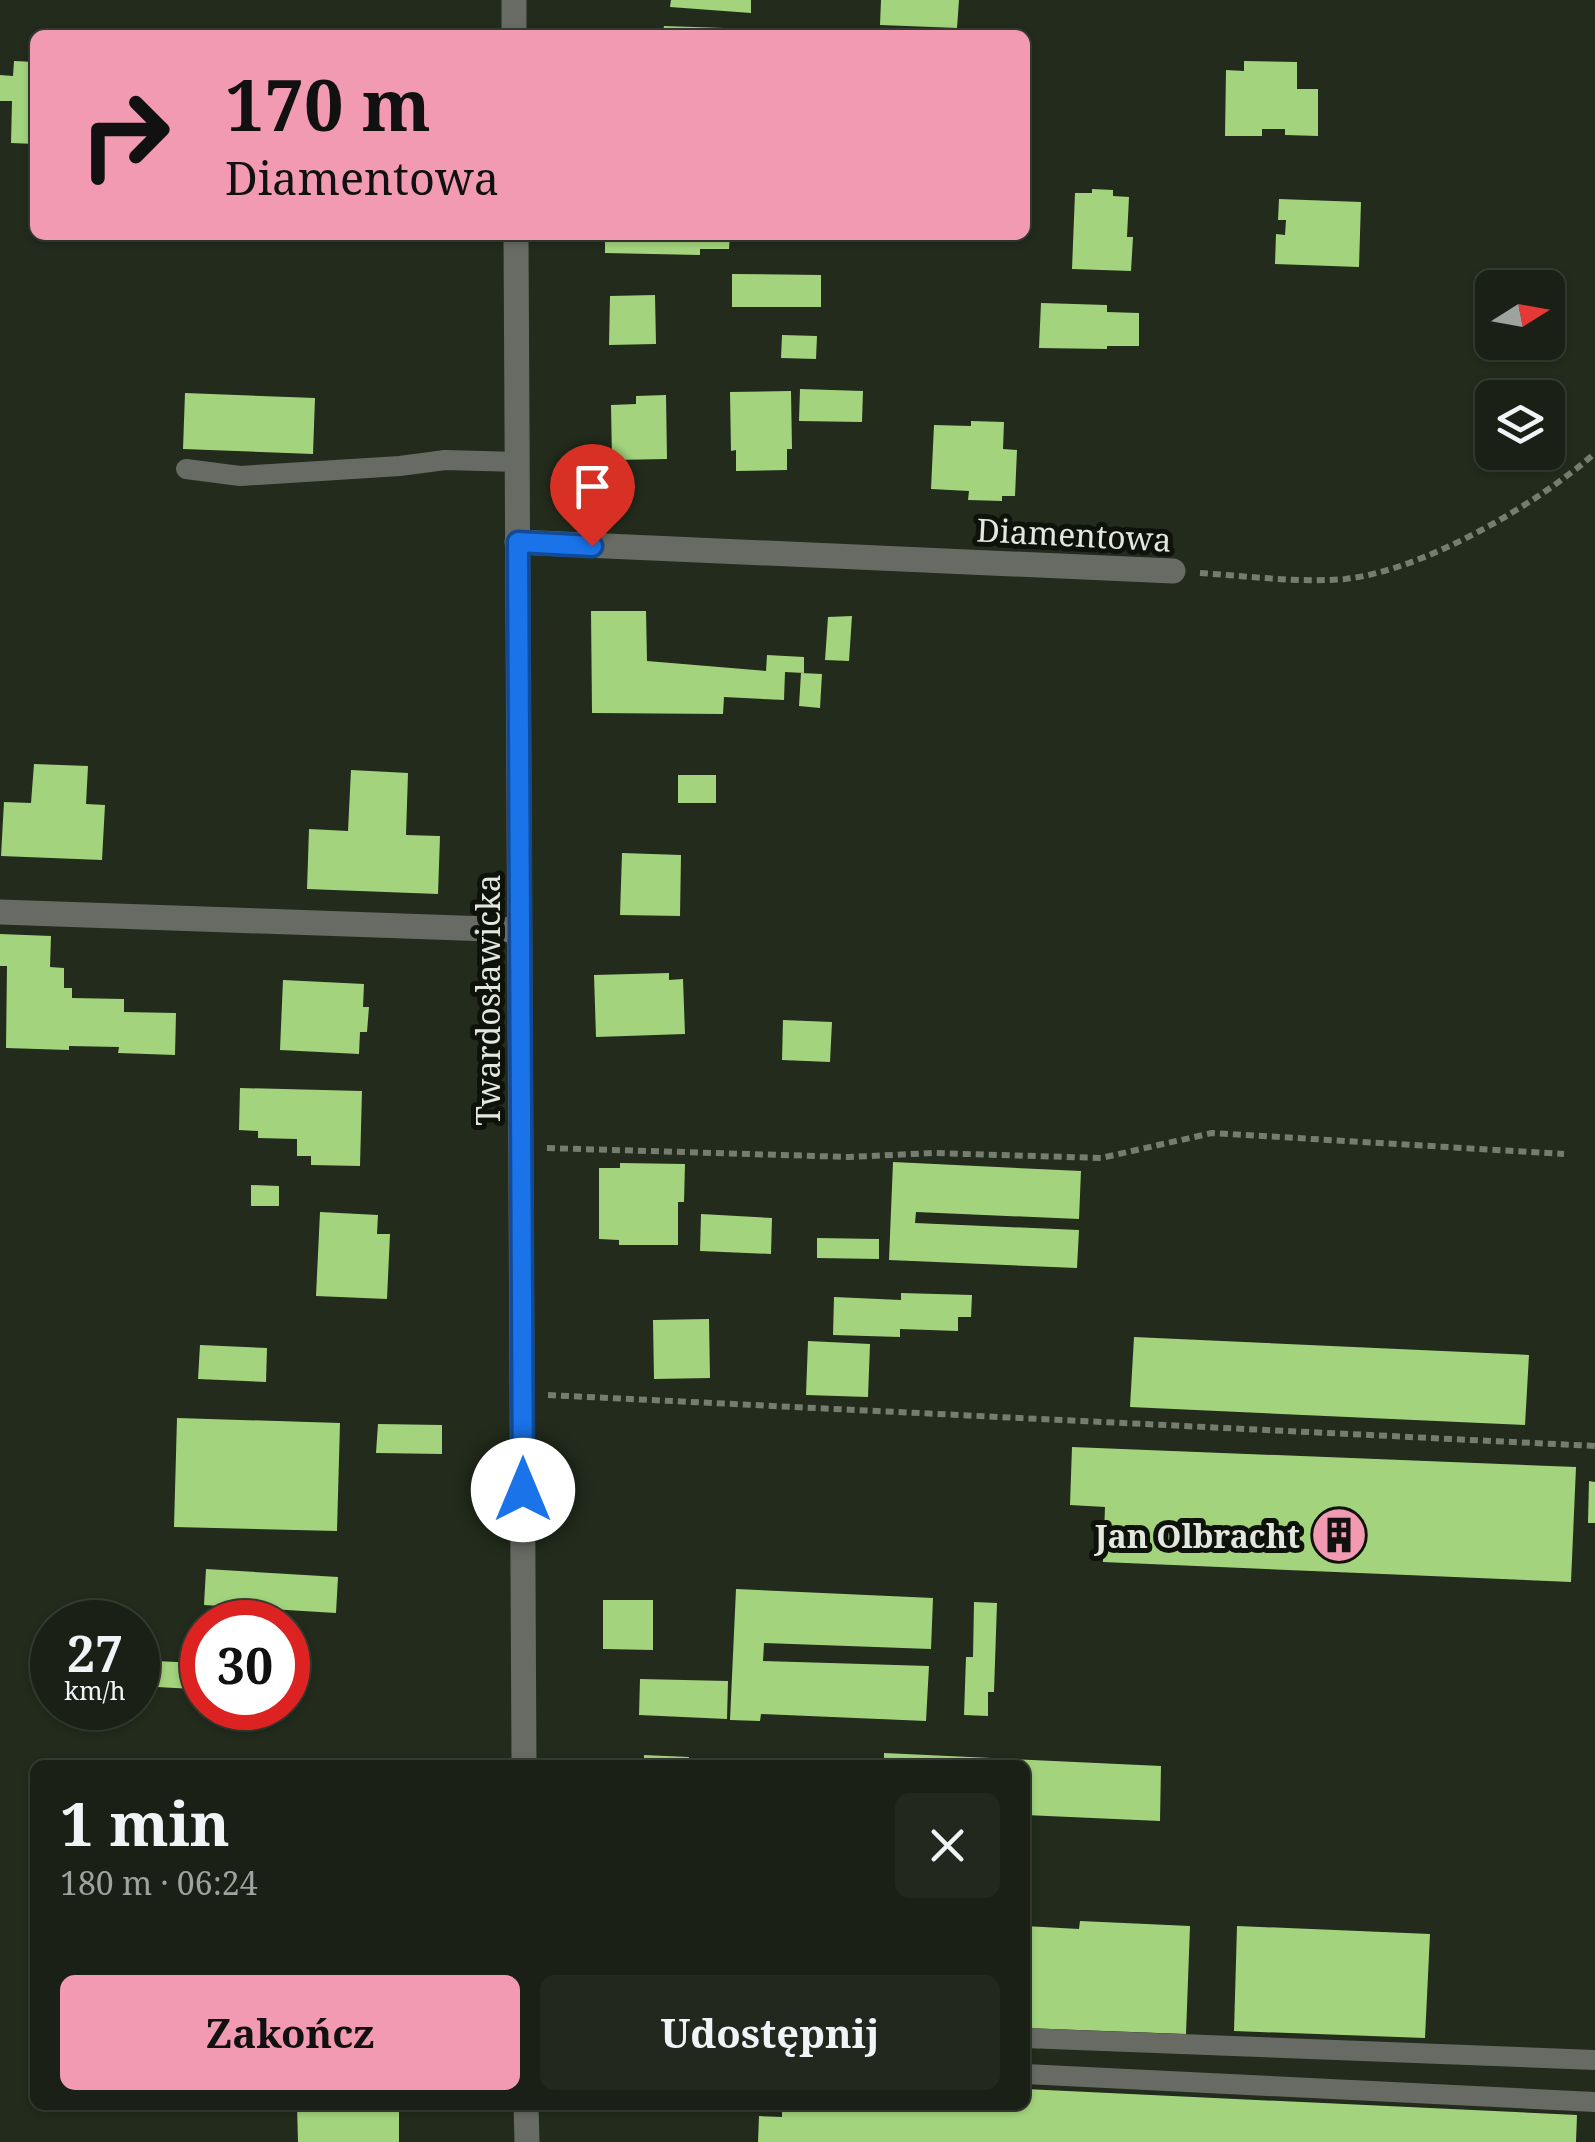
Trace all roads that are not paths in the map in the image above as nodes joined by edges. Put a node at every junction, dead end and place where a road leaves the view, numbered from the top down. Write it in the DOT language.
graph roads {
  1 [pos="514,0"];
  2 [pos="514,30"];
  3 [pos="516,240"];
  4 [pos="516,462"];
  5 [pos="186,469"];
  6 [pos="518,542"];
  7 [pos="1173,571"];
  8 [pos="0,912"];
  9 [pos="520,930"];
  10 [pos="524,1760"];
  11 [pos="1030,2038"];
  12 [pos="1595,2060"];
  13 [pos="1030,2074"];
  14 [pos="1595,2102"];
  15 [pos="526,2110"];
  16 [pos="527,2142"];
  1 -- 2 [label="street"];
  3 -- 4 [label="street, Twardosławicka"];
  4 -- 5 [label="lane"];
  4 -- 6 [label="street, Twardosławicka"];
  6 -- 7 [label="street, Diamentowa"];
  6 -- 9 [label="street, Twardosławicka"];
  8 -- 9 [label="street"];
  9 -- 10 [label="street, Twardosławicka"];
  11 -- 12 [label="lane"];
  13 -- 14 [label="lane"];
  15 -- 16 [label="street"];
}
